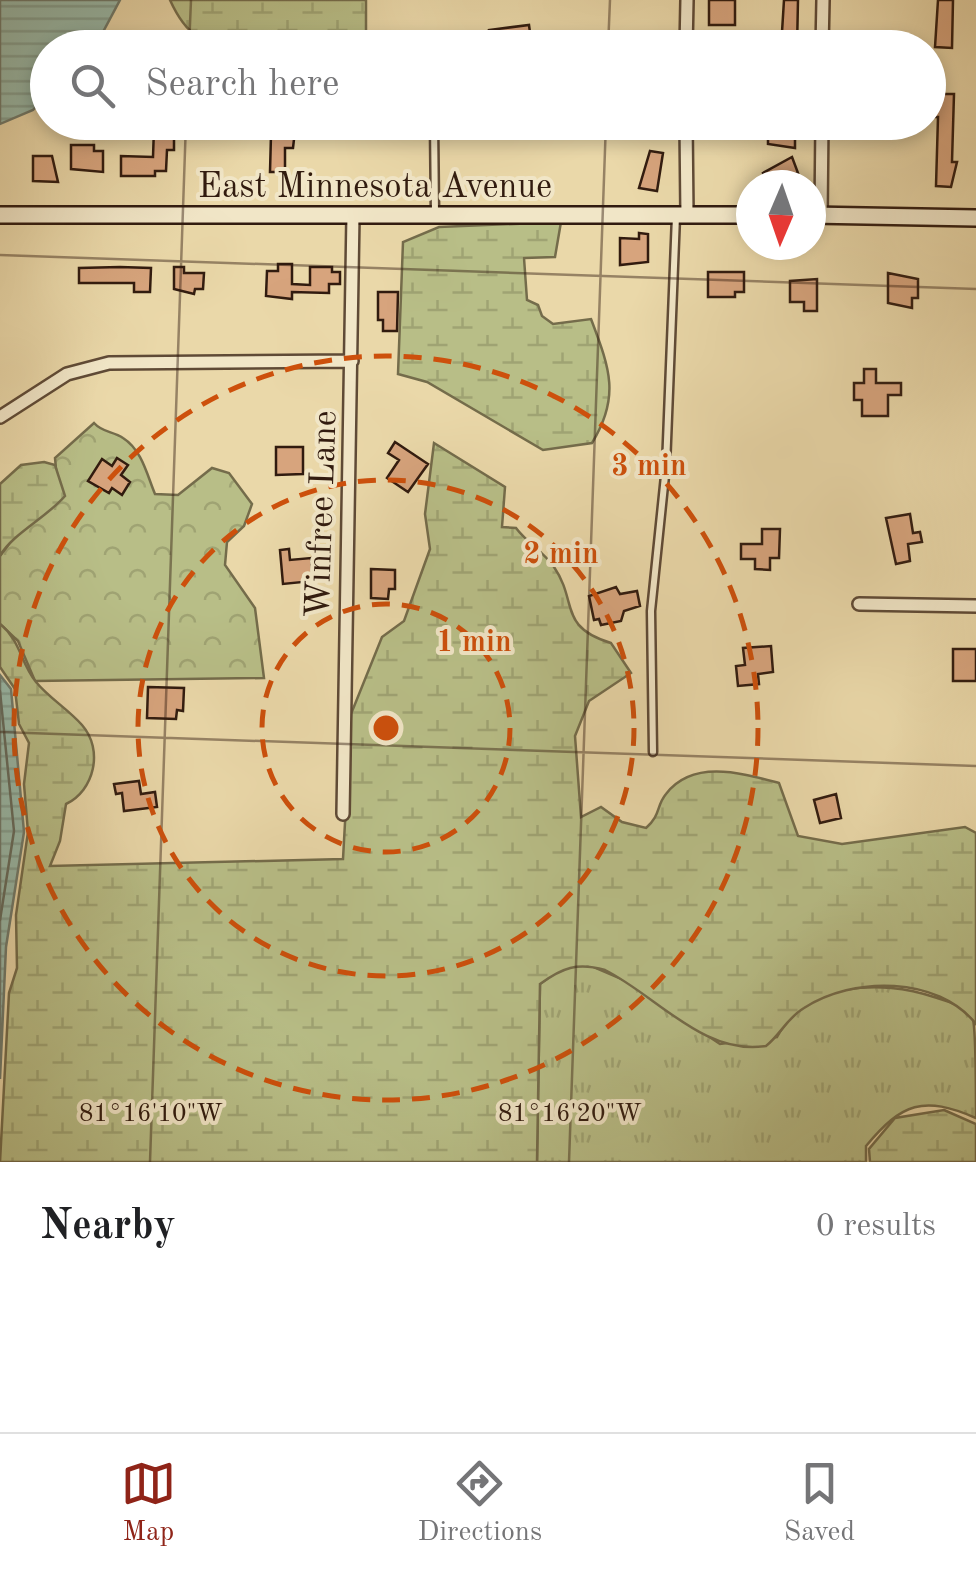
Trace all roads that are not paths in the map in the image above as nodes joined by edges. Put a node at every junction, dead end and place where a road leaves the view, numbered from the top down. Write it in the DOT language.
graph roads {
  1 [pos="687,0"];
  2 [pos="822,0"];
  3 [pos="686,30"];
  4 [pos="822,30"];
  5 [pos="434,140"];
  6 [pos="685,140"];
  7 [pos="821,140"];
  8 [pos="819,170"];
  9 [pos="0,215"];
  10 [pos="353,215"];
  11 [pos="435,215"];
  12 [pos="681,215"];
  13 [pos="736,215"];
  14 [pos="826,215"];
  15 [pos="976,218"];
  16 [pos="352,362"];
  17 [pos="0,417"];
  18 [pos="859,604"];
  19 [pos="976,606"];
  20 [pos="653,752"];
  21 [pos="343,814"];
  1 -- 3 [label="street"];
  2 -- 4 [label="street"];
  5 -- 11 [label="lane"];
  6 -- 12 [label="street"];
  7 -- 8 [label="street"];
  9 -- 10 [label="street, East Minnesota Avenue"];
  10 -- 11 [label="street, East Minnesota Avenue"];
  10 -- 16 [label="street, Winfree Lane"];
  11 -- 12 [label="street, East Minnesota Avenue"];
  12 -- 13 [label="street, East Minnesota Avenue"];
  12 -- 20 [label="lane"];
  14 -- 15 [label="street"];
  16 -- 17 [label="street"];
  16 -- 21 [label="street, Winfree Lane"];
  18 -- 19 [label="street"];
}
